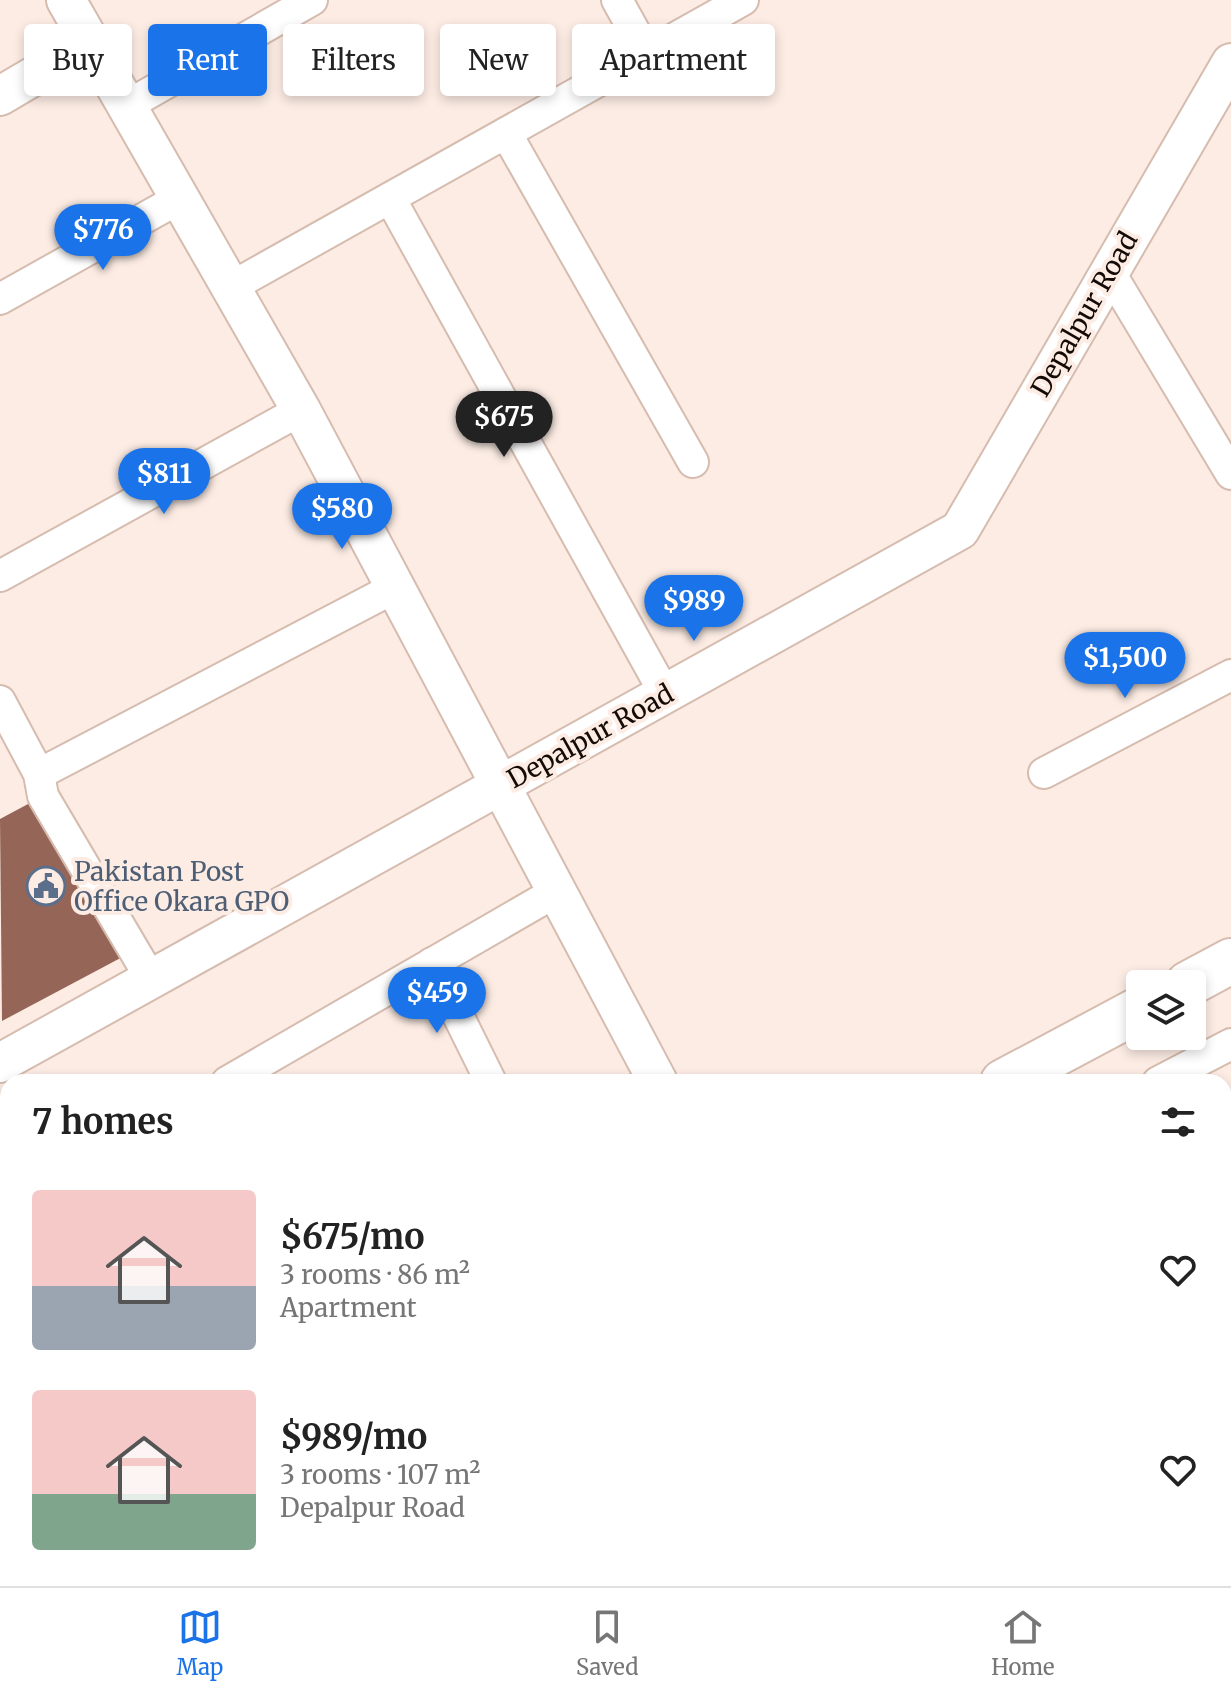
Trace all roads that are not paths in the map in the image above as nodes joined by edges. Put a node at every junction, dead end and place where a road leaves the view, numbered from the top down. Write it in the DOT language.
graph roads {
  1 [pos="66,0"];
  2 [pos="312,0"];
  3 [pos="617,0"];
  4 [pos="743,0"];
  5 [pos="79,24"];
  6 [pos="630,24"];
  7 [pos="700,24"];
  8 [pos="1231,63"];
  9 [pos="24,82"];
  10 [pos="0,96"];
  11 [pos="122,96"];
  12 [pos="572,96"];
  13 [pos="128,105"];
  14 [pos="506,133"];
  15 [pos="180,198"];
  16 [pos="390,198"];
  17 [pos="1109,271"];
  18 [pos="231,287"];
  19 [pos="0,299"];
  20 [pos="301,410"];
  21 [pos="693,462"];
  22 [pos="1230,467"];
  23 [pos="0,576"];
  24 [pos="396,587"];
  25 [pos="1231,675"];
  26 [pos="665,694"];
  27 [pos="0,701"];
  28 [pos="1044,773"];
  29 [pos="39,774"];
  30 [pos="502,784"];
  31 [pos="559,890"];
  32 [pos="1231,961"];
  33 [pos="432,963"];
  34 [pos="1206,974"];
  35 [pos="151,979"];
  36 [pos="1231,990"];
  37 [pos="1206,1003"];
  38 [pos="1126,1016"];
  39 [pos="1231,1044"];
  40 [pos="1126,1048"];
  41 [pos="0,1063"];
  42 [pos="241,1074"];
  43 [pos="487,1074"];
  44 [pos="654,1074"];
  45 [pos="1018,1074"];
  46 [pos="1078,1074"];
  47 [pos="1173,1074"];
  1 -- 5 [label="street"];
  2 -- 13 [label="street"];
  3 -- 6 [label="street"];
  4 -- 7 [label="street"];
  8 -- 17 [label="street, Depalpur Road"];
  9 -- 10 [label="street"];
  11 -- 13 [label="street"];
  12 -- 14 [label="street"];
  13 -- 15 [label="street"];
  14 -- 16 [label="street"];
  14 -- 21 [label="street"];
  15 -- 18 [label="street"];
  15 -- 19 [label="street"];
  16 -- 18 [label="street"];
  16 -- 26 [label="street"];
  17 -- 22 [label="street"];
  17 -- 26 [label="street, Depalpur Road"];
  18 -- 20 [label="street"];
  20 -- 23 [label="street"];
  20 -- 24 [label="street"];
  24 -- 29 [label="street"];
  24 -- 30 [label="street"];
  25 -- 28 [label="street"];
  26 -- 30 [label="street, Depalpur Road"];
  27 -- 29 [label="street"];
  29 -- 35 [label="street"];
  30 -- 31 [label="street"];
  30 -- 35 [label="street, Depalpur Road"];
  31 -- 33 [label="street"];
  31 -- 44 [label="street"];
  32 -- 34 [label="main road"];
  33 -- 42 [label="street"];
  33 -- 43 [label="street"];
  35 -- 41 [label="street, Depalpur Road"];
  36 -- 37 [label="main road"];
  38 -- 45 [label="main road"];
  39 -- 47 [label="street"];
  40 -- 46 [label="main road"];
}
